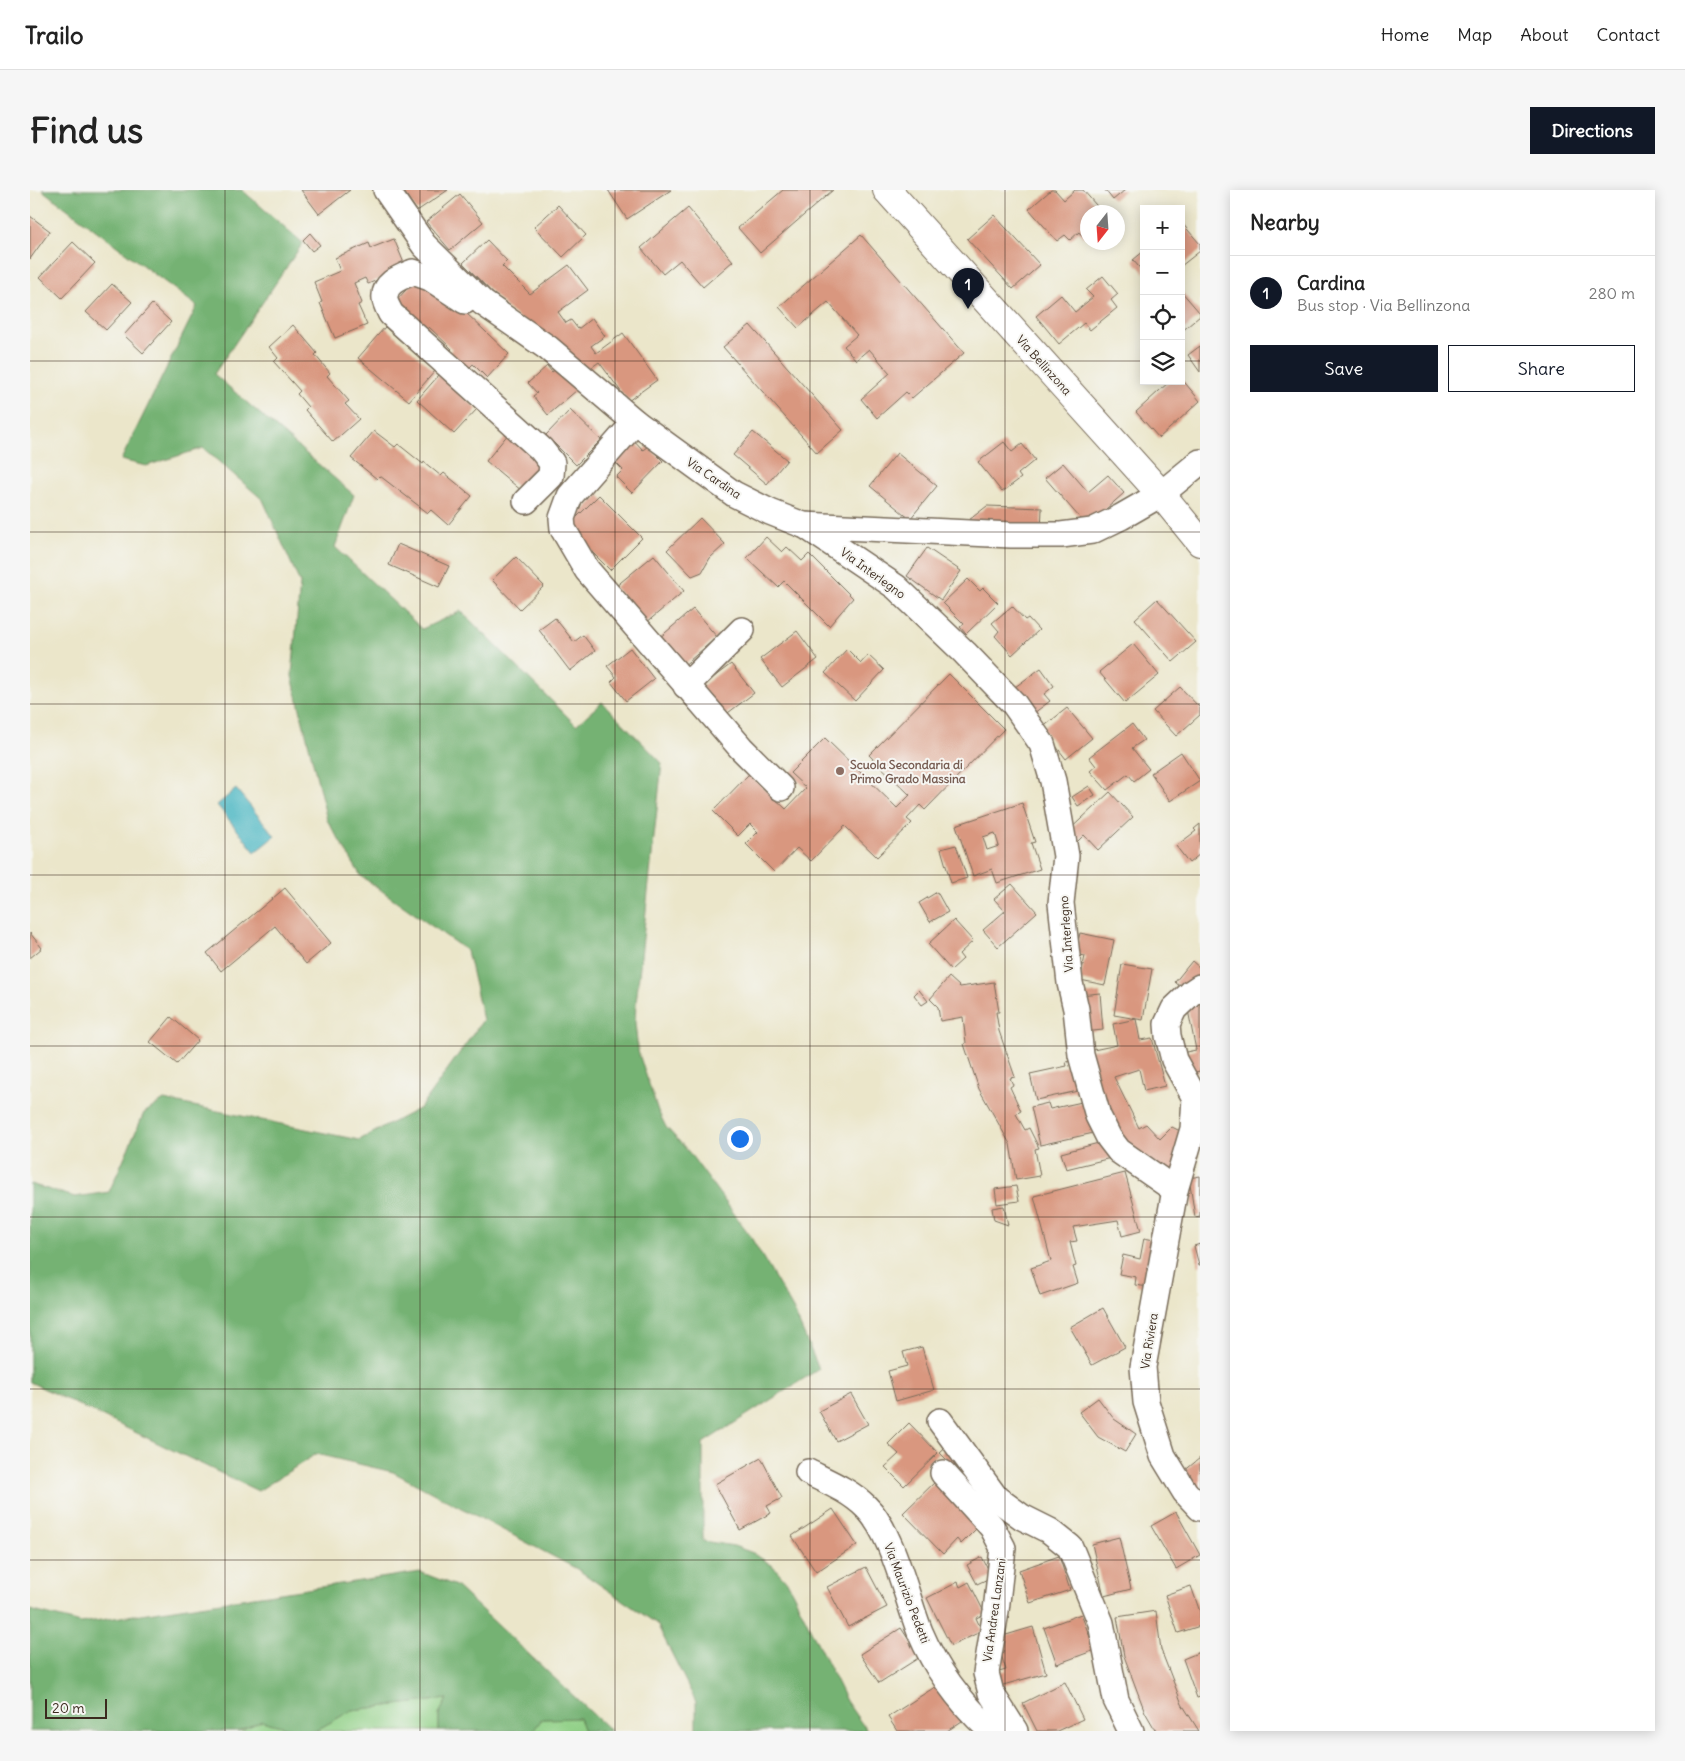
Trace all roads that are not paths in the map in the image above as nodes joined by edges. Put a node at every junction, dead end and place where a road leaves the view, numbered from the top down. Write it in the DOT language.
graph roads {
  1 [pos="386,190"];
  2 [pos="887,190"];
  3 [pos="571,367"];
  4 [pos="635,422"];
  5 [pos="1200,462"];
  6 [pos="1161,494"];
  7 [pos="526,501"];
  8 [pos="803,525"];
  9 [pos="1200,542"];
  10 [pos="742,630"];
  11 [pos="686,686"];
  12 [pos="780,788"];
  13 [pos="1200,987"];
  14 [pos="1175,1190"];
  15 [pos="940,1421"];
  16 [pos="808,1472"];
  17 [pos="943,1473"];
  18 [pos="1200,1508"];
  19 [pos="991,1731"];
  20 [pos="1015,1731"];
  21 [pos="1131,1731"];
  1 -- 3 [label="street, Via Cardina"];
  2 -- 6 [label="main road, Via Bellinzona"];
  3 -- 4 [label="street, Via Cardina"];
  3 -- 7 [label="street"];
  4 -- 8 [label="street, Via Cardina"];
  4 -- 11 [label="street"];
  5 -- 6 [label="street, Via Cardina"];
  6 -- 8 [label="street, Via Cardina"];
  6 -- 9 [label="main road, Via Bellinzona"];
  8 -- 14 [label="street, Via Interlegno"];
  10 -- 11 [label="street"];
  11 -- 12 [label="street"];
  13 -- 14 [label="street"];
  14 -- 18 [label="street, Via Riviera"];
  15 -- 21 [label="street"];
  16 -- 19 [label="street, Via Maurizio Pedetti"];
  17 -- 20 [label="street, Via Andrea Lanzani"];
}
